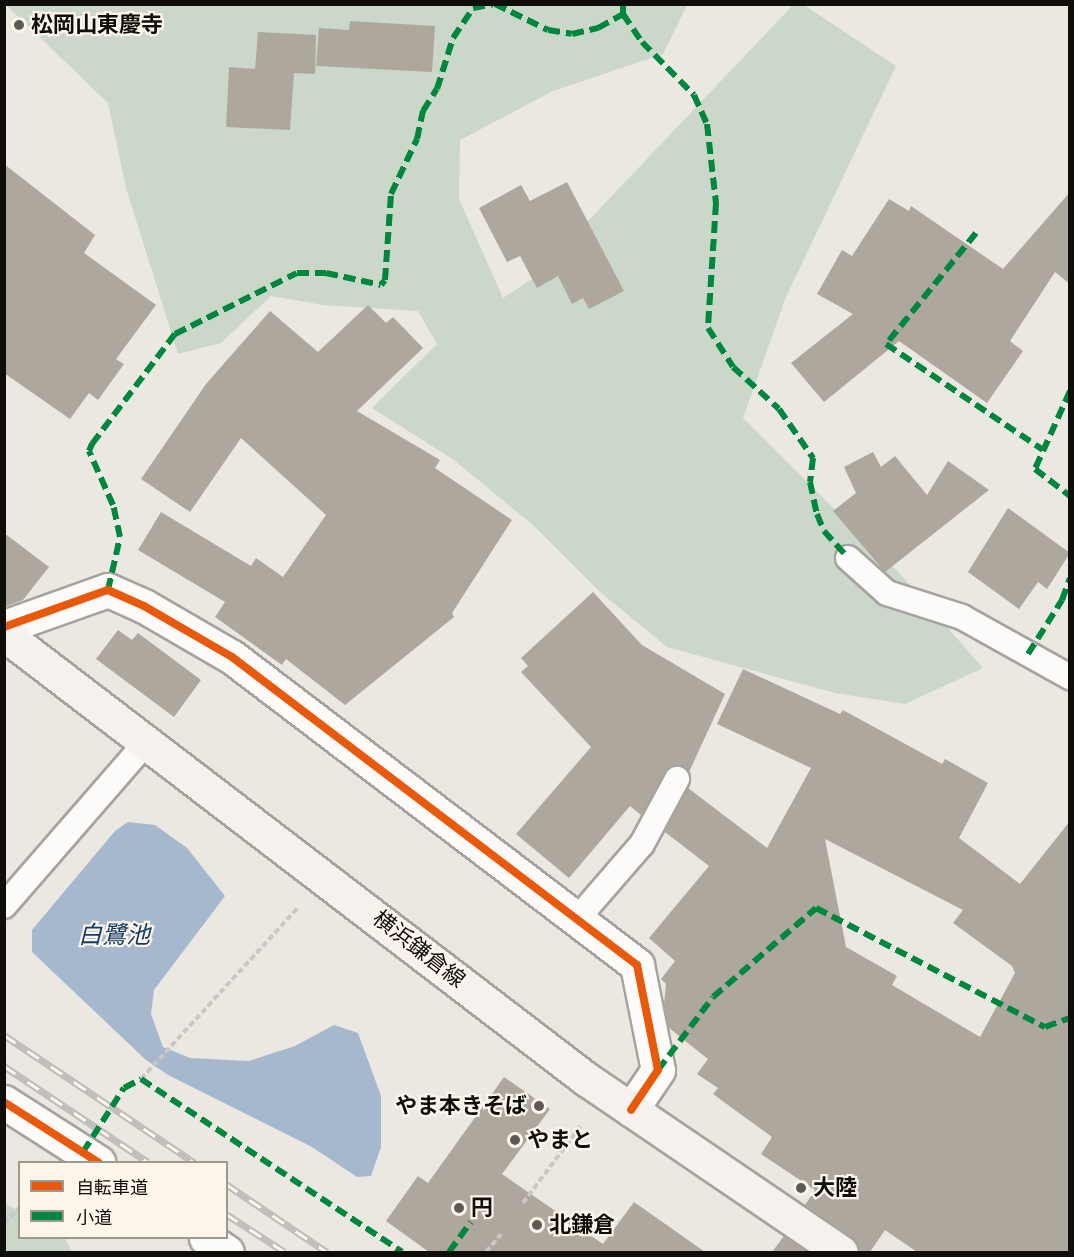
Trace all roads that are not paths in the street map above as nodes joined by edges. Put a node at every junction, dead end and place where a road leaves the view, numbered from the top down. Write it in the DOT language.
graph roads {
  1 [pos="848,558"];
  2 [pos="4,627"];
  3 [pos="4,634"];
  4 [pos="1070,677"];
  5 [pos="145,744"];
  6 [pos="677,779"];
  7 [pos="4,906"];
  8 [pos="577,919"];
  9 [pos="4,1102"];
  10 [pos="631,1110"];
  11 [pos="96,1161"];
  12 [pos="208,1239"];
  13 [pos="227,1252"];
  14 [pos="841,1252"];
  1 -- 4 [label="lane"];
  2 -- 8 [label="street"];
  3 -- 5 [label="main road, 横浜鎌倉線"];
  5 -- 7 [label="lane"];
  5 -- 10 [label="main road, 横浜鎌倉線"];
  6 -- 8 [label="lane"];
  8 -- 10 [label="street"];
  9 -- 11 [label="street"];
  10 -- 14 [label="main road, 横浜鎌倉線"];
  12 -- 13 [label="street"];
}
